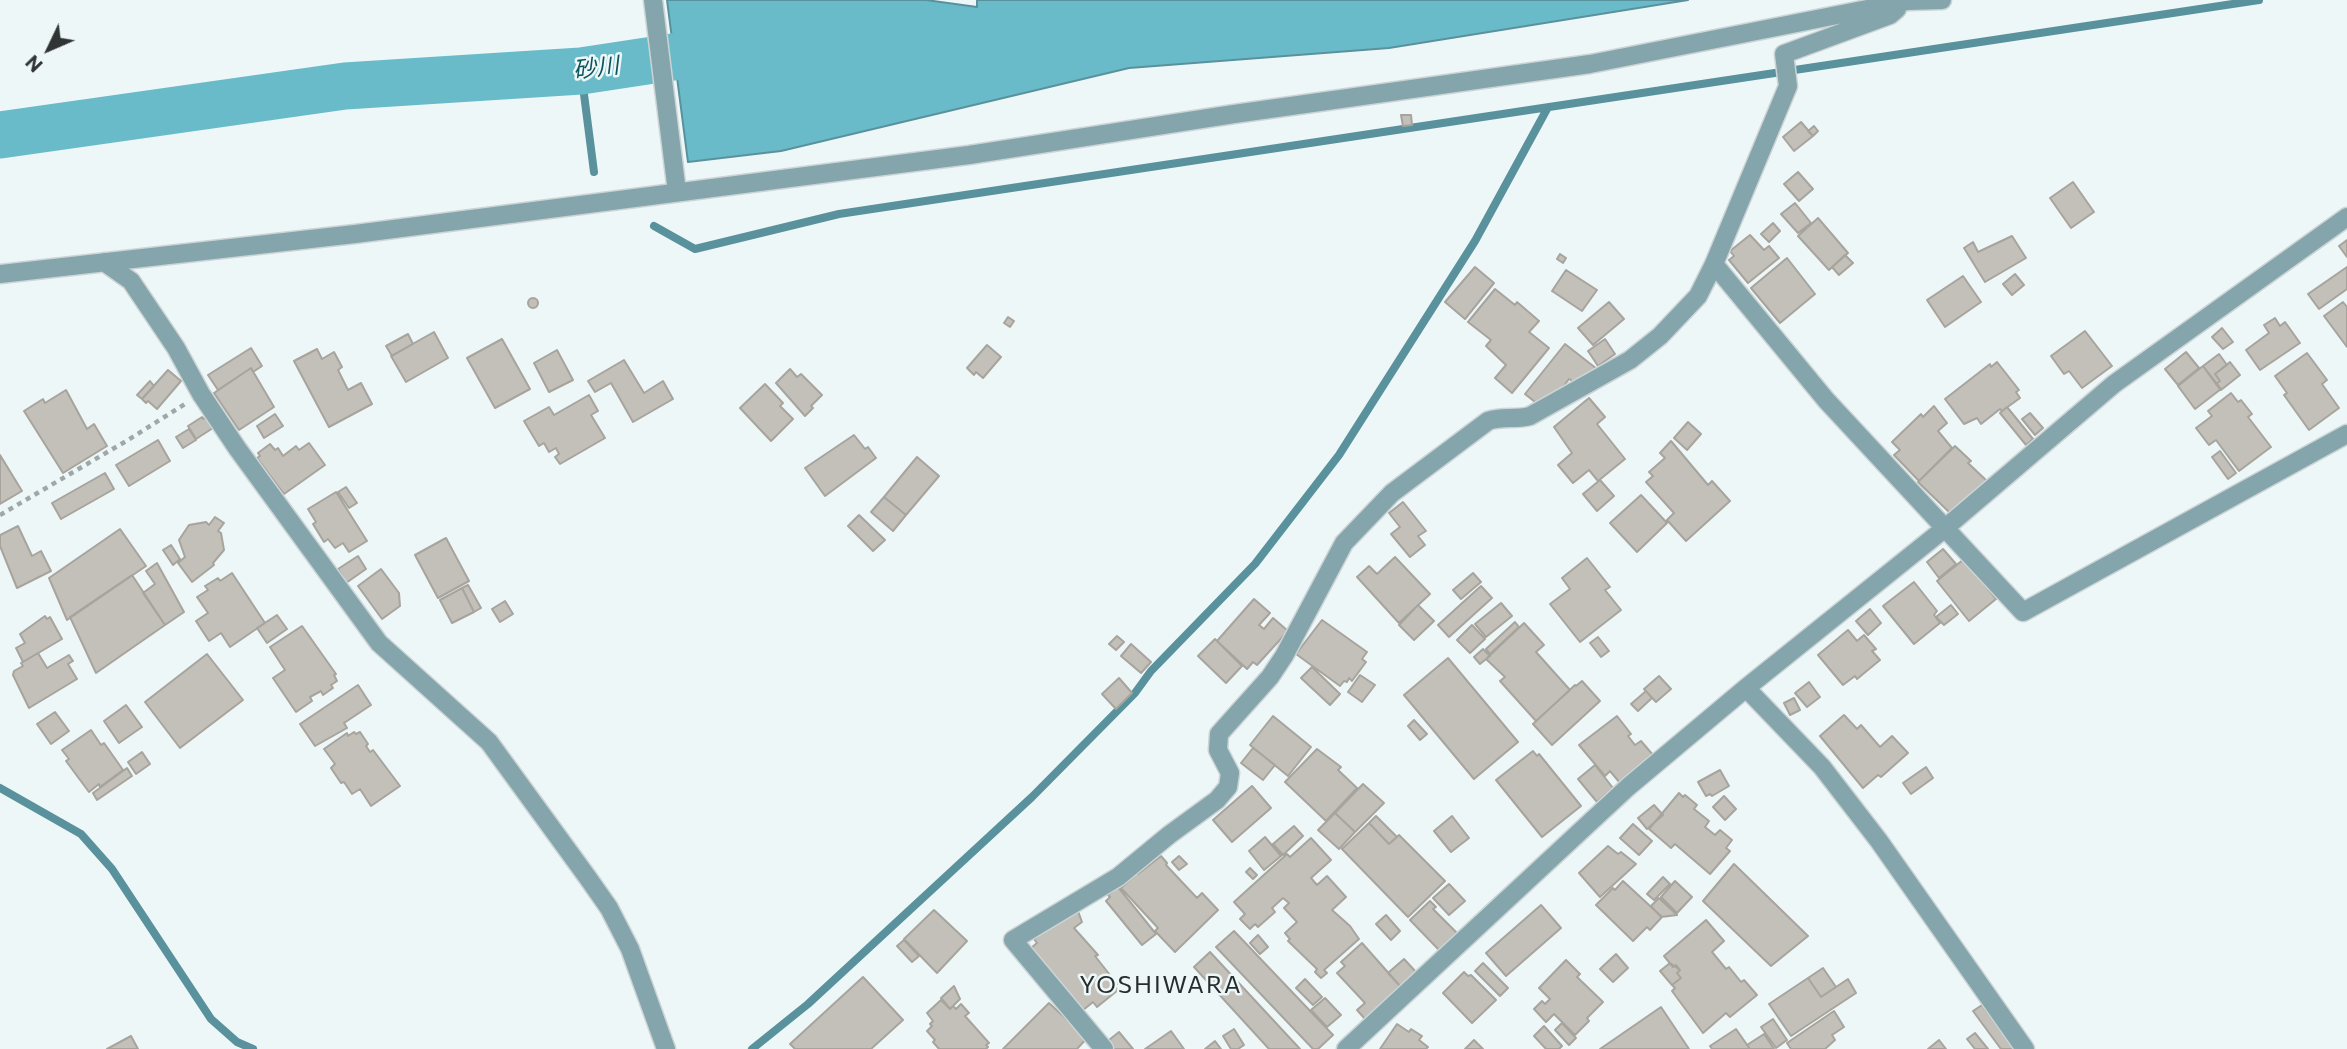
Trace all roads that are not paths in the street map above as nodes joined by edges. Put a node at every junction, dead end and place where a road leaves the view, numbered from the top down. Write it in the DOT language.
graph roads {
  1 [pos="653,0"];
  2 [pos="1942,0"];
  3 [pos="1908,1"];
  4 [pos="677,192"];
  5 [pos="2347,217"];
  6 [pos="104,262"];
  7 [pos="1714,264"];
  8 [pos="0,274"];
  9 [pos="2347,434"];
  10 [pos="1944,529"];
  11 [pos="1746,688"];
  12 [pos="666,1049"];
  13 [pos="1104,1049"];
  14 [pos="1346,1049"];
  15 [pos="2025,1049"];
  1 -- 4 [label="street"];
  2 -- 3 [label="street"];
  3 -- 4 [label="street"];
  3 -- 7 [label="street"];
  4 -- 6 [label="street"];
  5 -- 10 [label="street"];
  6 -- 8 [label="street"];
  6 -- 12 [label="street"];
  7 -- 10 [label="street"];
  7 -- 13 [label="street"];
  9 -- 10 [label="street"];
  10 -- 11 [label="street"];
  11 -- 14 [label="street"];
  11 -- 15 [label="street"];
}
